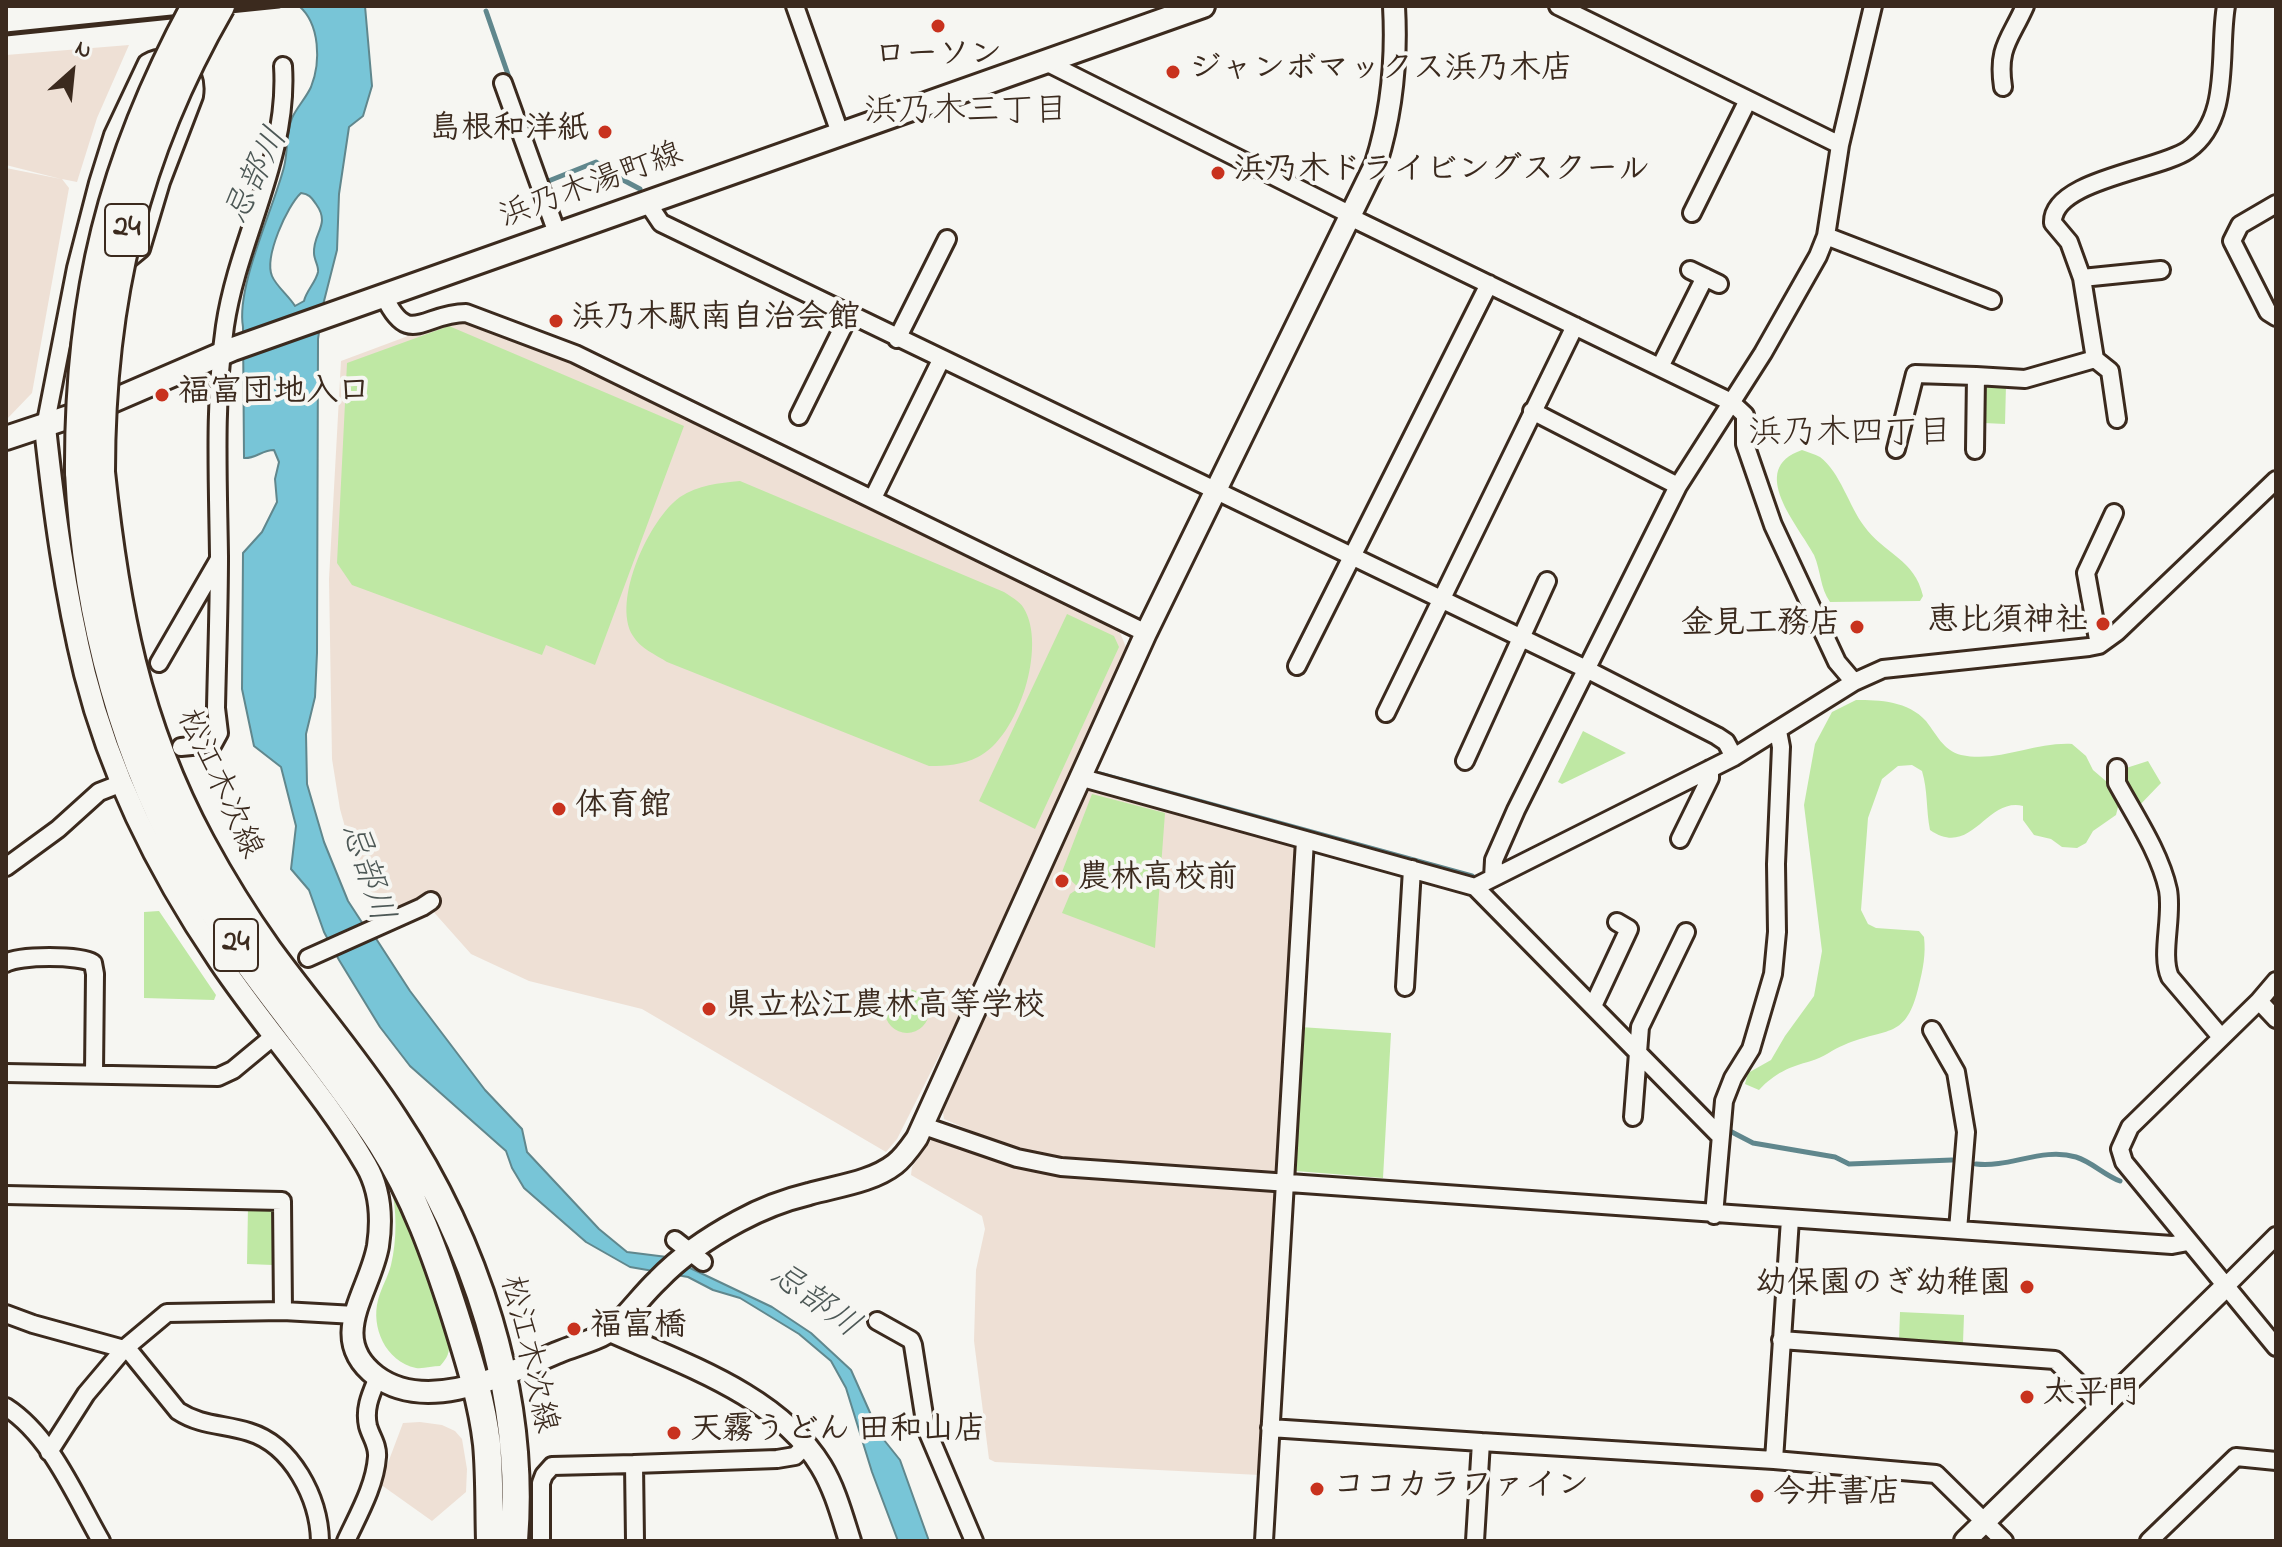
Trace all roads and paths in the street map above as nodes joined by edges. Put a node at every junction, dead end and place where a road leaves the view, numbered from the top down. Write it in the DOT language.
graph roads {
  1 [pos="195,6"];
  2 [pos="221,6"];
  3 [pos="795,6"];
  4 [pos="1203,6"];
  5 [pos="1394,6"];
  6 [pos="1558,6"];
  7 [pos="2025,6"];
  8 [pos="2226,6"];
  9 [pos="1869,10"];
  10 [pos="1044,61"];
  11 [pos="283,66"];
  12 [pos="503,83"];
  13 [pos="2003,87"];
  14 [pos="1748,100"];
  15 [pos="840,133"];
  16 [pos="1840,145"];
  17 [pos="647,202"];
  18 [pos="2276,204"];
  19 [pos="1692,213"];
  20 [pos="1351,216"];
  21 [pos="558,236"];
  22 [pos="1826,236"];
  23 [pos="947,239"];
  24 [pos="76,268"];
  25 [pos="2161,270"];
  26 [pos="1705,277"];
  27 [pos="2082,278"];
  28 [pos="1489,284"];
  29 [pos="384,296"];
  30 [pos="1992,300"];
  31 [pos="849,315"];
  32 [pos="2276,317"];
  33 [pos="1575,326"];
  34 [pos="897,339"];
  35 [pos="227,352"];
  36 [pos="2095,359"];
  37 [pos="941,360"];
  38 [pos="1660,367"];
  39 [pos="1976,376"];
  40 [pos="1731,402"];
  41 [pos="1532,411"];
  42 [pos="799,416"];
  43 [pos="2117,419"];
  44 [pos="45,427"];
  45 [pos="6,438"];
  46 [pos="1896,449"];
  47 [pos="1975,450"];
  48 [pos="90,472"];
  49 [pos="2276,480"];
  50 [pos="1678,486"];
  51 [pos="1216,491"];
  52 [pos="873,498"];
  53 [pos="2114,513"];
  54 [pos="1353,558"];
  55 [pos="219,560"];
  56 [pos="1547,581"];
  57 [pos="1440,600"];
  58 [pos="1146,633"];
  59 [pos="1521,638"];
  60 [pos="2099,645"];
  61 [pos="159,663"];
  62 [pos="1297,666"];
  63 [pos="1586,669"];
  64 [pos="1854,682"];
  65 [pos="1386,713"];
  66 [pos="1778,731"];
  67 [pos="181,747"];
  68 [pos="1734,757"];
  69 [pos="1465,761"];
  70 [pos="2117,768"];
  71 [pos="1710,769"];
  72 [pos="1079,777"];
  73 [pos="122,783"];
  74 [pos="1680,839"];
  75 [pos="1305,840"];
  76 [pos="6,867"];
  77 [pos="1412,869"];
  78 [pos="1493,878"];
  79 [pos="1475,887"];
  80 [pos="431,901"];
  81 [pos="1630,929"];
  82 [pos="1686,932"];
  83 [pos="308,958"];
  84 [pos="6,963"];
  85 [pos="2276,981"];
  86 [pos="1405,987"];
  87 [pos="2259,1001"];
  88 [pos="1595,1002"];
  89 [pos="2276,1019"];
  90 [pos="1932,1030"];
  91 [pos="274,1036"];
  92 [pos="2221,1037"];
  93 [pos="1638,1045"];
  94 [pos="6,1073"];
  95 [pos="94,1073"];
  96 [pos="1633,1117"];
  97 [pos="924,1126"];
  98 [pos="1719,1135"];
  99 [pos="1285,1184"];
  100 [pos="6,1195"];
  101 [pos="1714,1215"];
  102 [pos="1790,1219"];
  103 [pos="1958,1230"];
  104 [pos="2276,1236"];
  105 [pos="2188,1242"];
  106 [pos="2225,1287"];
  107 [pos="283,1311"];
  108 [pos="6,1314"];
  109 [pos="355,1315"];
  110 [pos="877,1321"];
  111 [pos="610,1331"];
  112 [pos="1781,1340"];
  113 [pos="2276,1347"];
  114 [pos="124,1349"];
  115 [pos="503,1376"];
  116 [pos="378,1377"];
  117 [pos="476,1385"];
  118 [pos="6,1407"];
  119 [pos="2103,1407"];
  120 [pos="1270,1428"];
  121 [pos="1481,1442"];
  122 [pos="806,1445"];
  123 [pos="49,1452"];
  124 [pos="1774,1460"];
  125 [pos="2276,1461"];
  126 [pos="634,1464"];
  127 [pos="1985,1521"];
  128 [pos="101,1541"];
  129 [pos="320,1541"];
  130 [pos="346,1541"];
  131 [pos="490,1541"];
  132 [pos="514,1541"];
  133 [pos="541,1541"];
  134 [pos="635,1541"];
  135 [pos="850,1541"];
  136 [pos="974,1541"];
  137 [pos="1264,1541"];
  138 [pos="1475,1541"];
  139 [pos="1965,1541"];
  140 [pos="2004,1541"];
  141 [pos="2149,1541"];
  1 -- 48 [label="main road, 松江木次線 / 24, bridge"];
  2 -- 48 [label="main road, 松江木次線 / 24, bridge"];
  3 -- 15 [label="street"];
  4 -- 10 [label="main road, 浜乃木湯町線"];
  5 -- 20 [label="street"];
  6 -- 14 [label="street"];
  7 -- 13 [label="street"];
  8 -- 27 [label="street"];
  9 -- 16 [label="street"];
  10 -- 15 [label="main road, 浜乃木湯町線"];
  10 -- 20 [label="street"];
  11 -- 35 [label="street"];
  12 -- 21 [label="street"];
  14 -- 16 [label="street"];
  14 -- 19 [label="street"];
  15 -- 17 [label="main road, 浜乃木湯町線"];
  16 -- 22 [label="street"];
  17 -- 21 [label="main road, 浜乃木湯町線"];
  17 -- 31 [label="street"];
  18 -- 32 [label="street"];
  20 -- 28 [label="street"];
  20 -- 51 [label="street"];
  21 -- 29 [label="main road, 浜乃木湯町線"];
  22 -- 30 [label="street"];
  22 -- 40 [label="street"];
  23 -- 34 [label="street"];
  24 -- 24 [label="street"];
  24 -- 44 [label="street"];
  25 -- 27 [label="street"];
  26 -- 38 [label="street"];
  27 -- 36 [label="street"];
  28 -- 33 [label="street"];
  28 -- 54 [label="street"];
  29 -- 35 [label="main road, 浜乃木湯町線"];
  29 -- 52 [label="street"];
  31 -- 34 [label="street"];
  31 -- 42 [label="street"];
  33 -- 38 [label="street"];
  33 -- 41 [label="street"];
  34 -- 37 [label="street"];
  35 -- 44 [label="main road, 浜乃木湯町線"];
  35 -- 55 [label="street"];
  36 -- 39 [label="street"];
  36 -- 43 [label="street"];
  37 -- 51 [label="street"];
  37 -- 52 [label="street"];
  38 -- 40 [label="street"];
  39 -- 46 [label="street"];
  39 -- 47 [label="street"];
  40 -- 50 [label="street"];
  40 -- 64 [label="street"];
  41 -- 50 [label="street"];
  41 -- 57 [label="street"];
  44 -- 45 [label="main road, 浜乃木湯町線"];
  44 -- 73 [label="street"];
  48 -- 115 [label="main road, 松江木次線 / 24"];
  48 -- 117 [label="main road, 松江木次線 / 24"];
  49 -- 60 [label="street"];
  50 -- 63 [label="street"];
  51 -- 54 [label="street"];
  51 -- 58 [label="street"];
  52 -- 58 [label="street"];
  53 -- 60 [label="street"];
  54 -- 57 [label="street"];
  54 -- 62 [label="street"];
  55 -- 61 [label="street"];
  55 -- 67 [label="street"];
  56 -- 59 [label="street"];
  57 -- 59 [label="street"];
  57 -- 65 [label="street"];
  58 -- 72 [label="street"];
  59 -- 63 [label="street"];
  59 -- 69 [label="street"];
  60 -- 64 [label="street"];
  63 -- 68 [label="street"];
  63 -- 78 [label="street"];
  64 -- 66 [label="street"];
  66 -- 68 [label="street"];
  66 -- 98 [label="street"];
  68 -- 71 [label="street"];
  70 -- 92 [label="street"];
  71 -- 74 [label="street"];
  71 -- 78 [label="street"];
  72 -- 75 [label="street"];
  72 -- 97 [label="street"];
  73 -- 76 [label="street"];
  73 -- 91 [label="street"];
  75 -- 77 [label="street"];
  75 -- 99 [label="street"];
  77 -- 79 [label="street"];
  77 -- 86 [label="street"];
  78 -- 79 [label="street"];
  79 -- 88 [label="street"];
  80 -- 83 [label="street"];
  81 -- 88 [label="street"];
  82 -- 93 [label="street"];
  84 -- 95 [label="street"];
  85 -- 87 [label="street"];
  87 -- 89 [label="street"];
  87 -- 92 [label="street"];
  88 -- 93 [label="street"];
  90 -- 103 [label="street"];
  91 -- 95 [label="street"];
  91 -- 109 [label="street"];
  92 -- 105 [label="street"];
  93 -- 96 [label="street"];
  93 -- 98 [label="street"];
  94 -- 95 [label="street"];
  97 -- 99 [label="street"];
  97 -- 111 [label="street"];
  98 -- 101 [label="street"];
  99 -- 101 [label="street"];
  99 -- 120 [label="street"];
  100 -- 107 [label="street"];
  101 -- 102 [label="street"];
  102 -- 103 [label="street"];
  102 -- 112 [label="street"];
  103 -- 105 [label="street"];
  104 -- 106 [label="street"];
  105 -- 106 [label="street"];
  106 -- 113 [label="street"];
  106 -- 119 [label="street"];
  107 -- 109 [label="street"];
  107 -- 114 [label="street"];
  108 -- 114 [label="street"];
  109 -- 116 [label="street"];
  110 -- 136 [label="street"];
  111 -- 115 [label="street"];
  111 -- 122 [label="street"];
  112 -- 119 [label="street"];
  112 -- 124 [label="street"];
  114 -- 123 [label="street"];
  114 -- 129 [label="street"];
  115 -- 117 [label="street"];
  115 -- 132 [label="main road, 松江木次線 / 24"];
  116 -- 117 [label="street"];
  116 -- 130 [label="street"];
  117 -- 131 [label="main road, 松江木次線 / 24"];
  118 -- 123 [label="street"];
  119 -- 127 [label="street"];
  120 -- 121 [label="street"];
  120 -- 137 [label="street"];
  121 -- 124 [label="street"];
  121 -- 138 [label="street"];
  122 -- 126 [label="street"];
  122 -- 135 [label="street"];
  123 -- 128 [label="street"];
  124 -- 127 [label="street"];
  125 -- 141 [label="street"];
  126 -- 133 [label="street"];
  126 -- 134 [label="street"];
  127 -- 139 [label="street"];
  127 -- 140 [label="street"];
}
